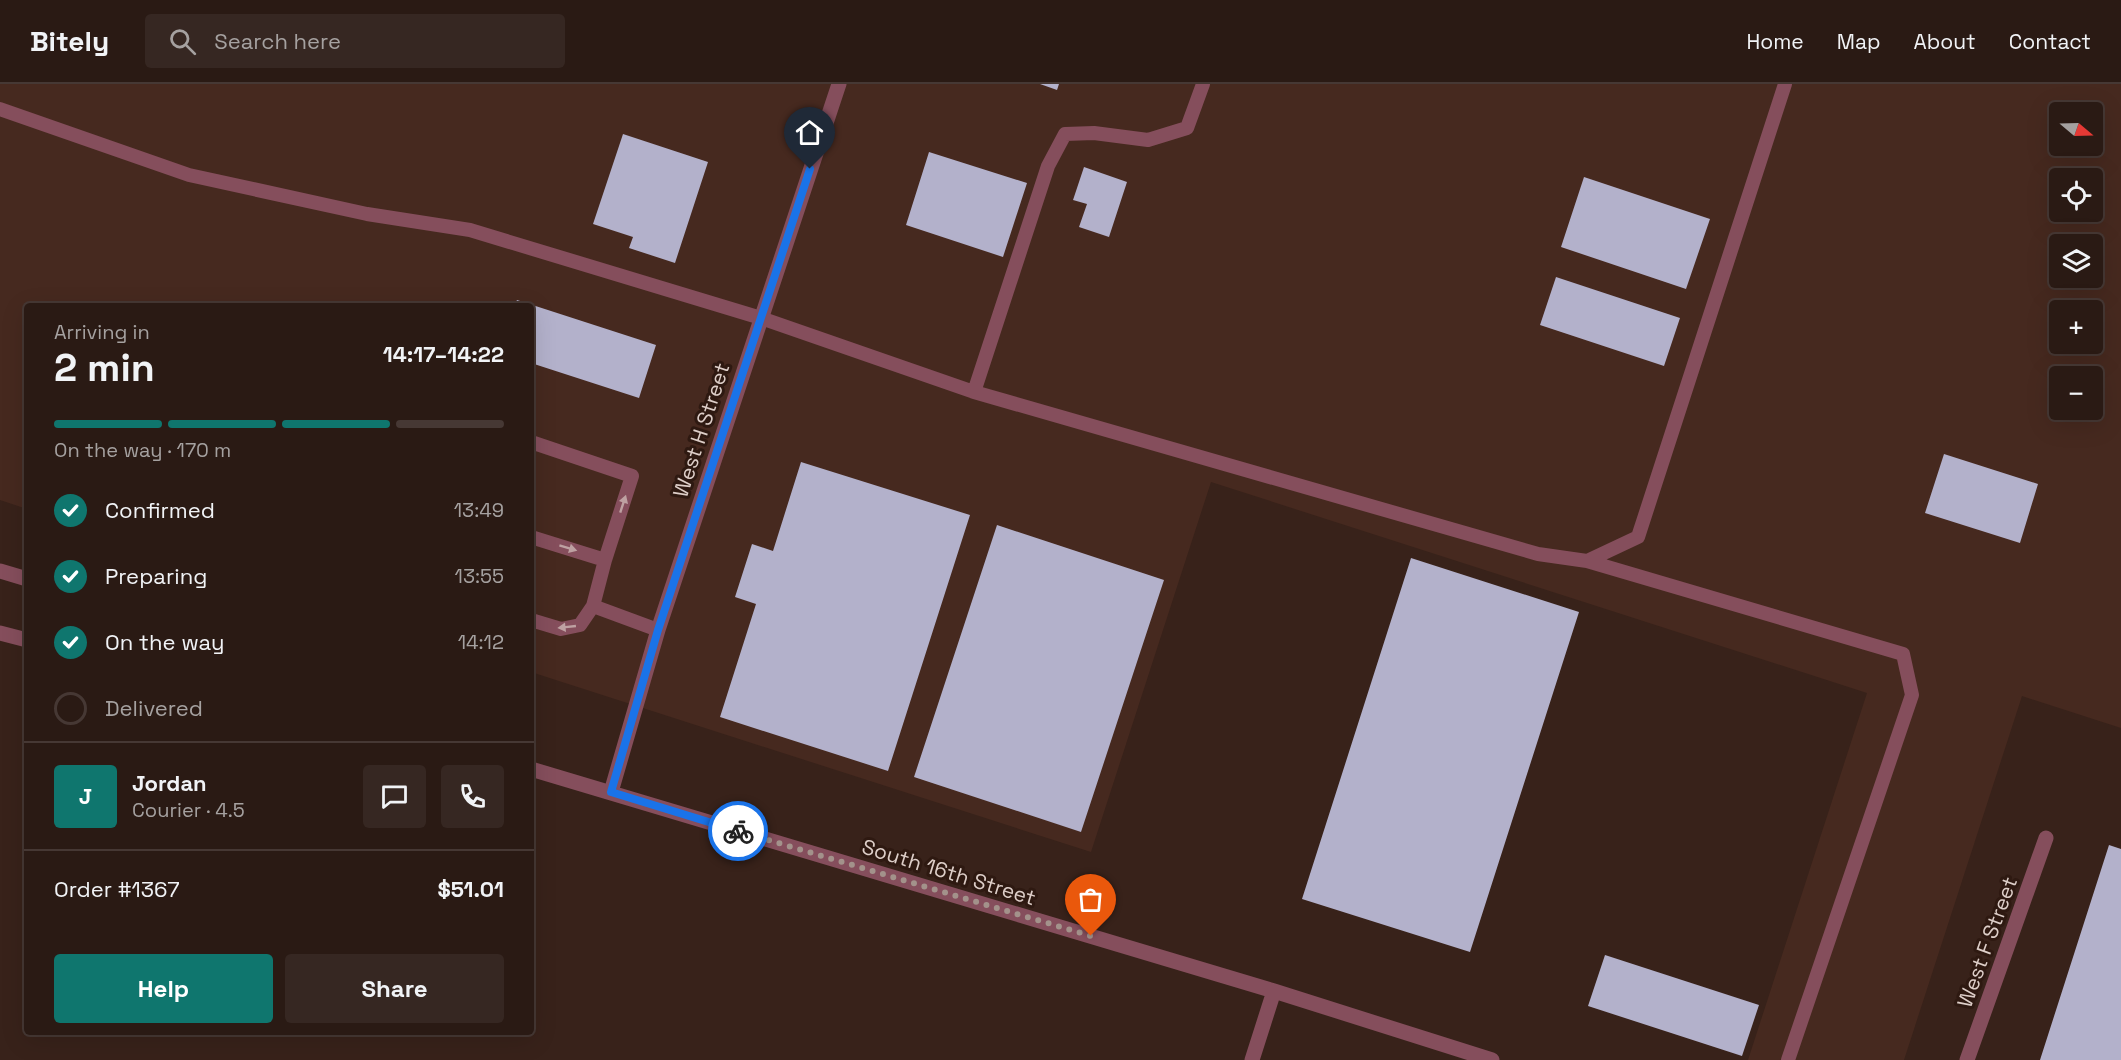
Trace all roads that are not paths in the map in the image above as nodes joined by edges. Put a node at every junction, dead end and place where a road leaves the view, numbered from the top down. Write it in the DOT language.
graph roads {
  1 [pos="838,84"];
  2 [pos="1203,84"];
  3 [pos="1785,84"];
  4 [pos="0,109"];
  5 [pos="761,318"];
  6 [pos="974,392"];
  7 [pos="534,443"];
  8 [pos="534,538"];
  9 [pos="605,560"];
  10 [pos="1587,561"];
  11 [pos="0,571"];
  12 [pos="24,578"];
  13 [pos="593,606"];
  14 [pos="534,621"];
  15 [pos="658,630"];
  16 [pos="0,633"];
  17 [pos="24,639"];
  18 [pos="534,770"];
  19 [pos="611,792"];
  20 [pos="2046,838"];
  21 [pos="1274,991"];
  22 [pos="1252,1060"];
  23 [pos="1492,1060"];
  24 [pos="1788,1060"];
  25 [pos="1967,1060"];
  1 -- 5 [label="street, West H Street"];
  2 -- 6 [label="lane"];
  3 -- 10 [label="lane"];
  4 -- 5 [label="lane"];
  5 -- 6 [label="lane"];
  5 -- 15 [label="street, West H Street"];
  6 -- 10 [label="lane"];
  9 -- 7 [label="lane, one-way"];
  8 -- 9 [label="lane, one-way"];
  9 -- 13 [label="lane"];
  10 -- 24 [label="lane"];
  11 -- 12 [label="street"];
  13 -- 14 [label="lane, one-way"];
  13 -- 15 [label="lane"];
  15 -- 19 [label="street, West H Street"];
  16 -- 17 [label="street"];
  18 -- 19 [label="street, South 16th Street"];
  19 -- 21 [label="street, South 16th Street"];
  20 -- 25 [label="street, West F Street"];
  21 -- 22 [label="street"];
  21 -- 23 [label="street, South 16th Street"];
}
